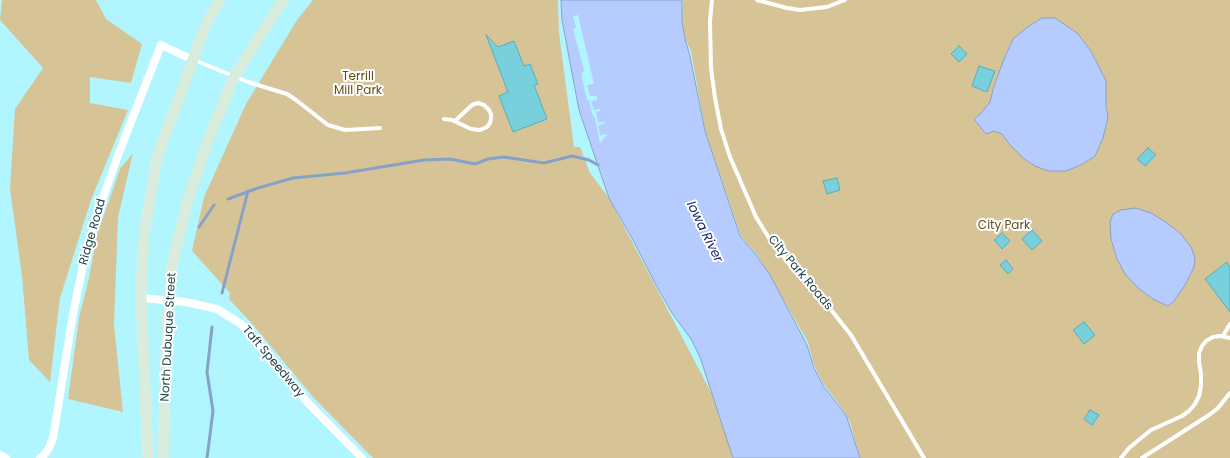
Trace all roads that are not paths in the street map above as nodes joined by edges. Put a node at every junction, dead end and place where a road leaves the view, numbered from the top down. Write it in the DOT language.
graph roads {
  1 [pos="220,0"];
  2 [pos="283,0"];
  3 [pos="712,0"];
  4 [pos="757,0"];
  5 [pos="845,0"];
  6 [pos="193,60"];
  7 [pos="234,76"];
  8 [pos="444,119"];
  9 [pos="455,121"];
  10 [pos="380,128"];
  11 [pos="141,298"];
  12 [pos="169,301"];
  13 [pos="1230,324"];
  14 [pos="1223,336"];
  15 [pos="1230,338"];
  16 [pos="1230,393"];
  17 [pos="0,455"];
  18 [pos="6,458"];
  19 [pos="40,458"];
  20 [pos="148,458"];
  21 [pos="164,458"];
  22 [pos="362,458"];
  23 [pos="924,458"];
  24 [pos="1121,458"];
  25 [pos="1142,458"];
  1 -- 6 [label="main road, North Dubuque Street"];
  2 -- 7 [label="main road, North Dubuque Street"];
  3 -- 23 [label="lane, City Park Roads"];
  4 -- 5 [label="lane"];
  6 -- 7 [label="lane"];
  6 -- 11 [label="main road, North Dubuque Street"];
  6 -- 19 [label="street, Ridge Road"];
  7 -- 10 [label="lane"];
  7 -- 12 [label="main road, North Dubuque Street"];
  8 -- 9 [label="lane"];
  9 -- 9 [label="lane"];
  11 -- 12 [label="street, Taft Speedway"];
  11 -- 20 [label="main road, North Dubuque Street"];
  12 -- 21 [label="main road, North Dubuque Street"];
  12 -- 22 [label="street, Taft Speedway"];
  13 -- 14 [label="lane"];
  14 -- 15 [label="lane"];
  14 -- 24 [label="lane"];
  16 -- 25 [label="lane"];
  17 -- 18 [label="street"];
}
